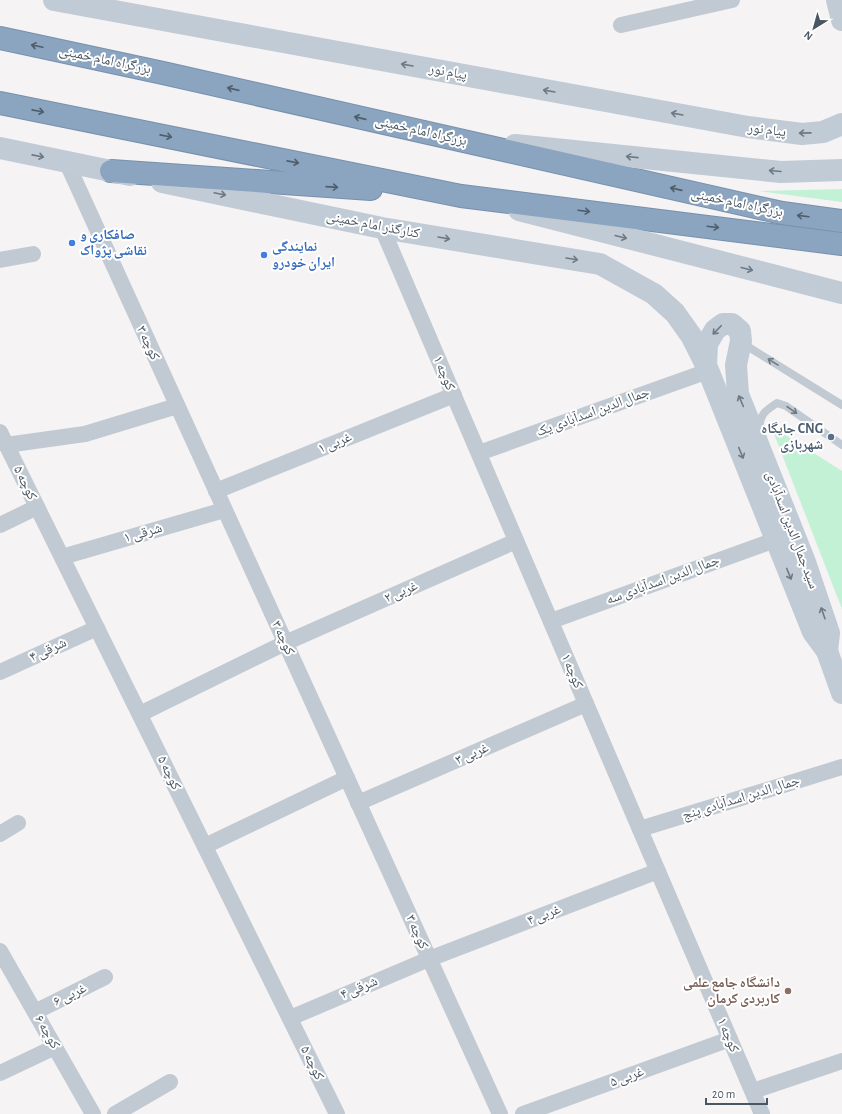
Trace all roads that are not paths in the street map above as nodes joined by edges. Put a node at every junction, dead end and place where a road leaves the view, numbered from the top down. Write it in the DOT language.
graph roads {
  1 [pos="54,0"];
  2 [pos="732,0"];
  3 [pos="837,0"];
  4 [pos="842,20"];
  5 [pos="621,25"];
  6 [pos="0,38"];
  7 [pos="0,103"];
  8 [pos="842,124"];
  9 [pos="452,138"];
  10 [pos="0,148"];
  11 [pos="66,161"];
  12 [pos="842,170"];
  13 [pos="111,171"];
  14 [pos="462,196"];
  15 [pos="842,221"];
  16 [pos="382,228"];
  17 [pos="842,244"];
  18 [pos="33,254"];
  19 [pos="0,260"];
  20 [pos="842,293"];
  21 [pos="741,342"];
  22 [pos="707,368"];
  23 [pos="454,394"];
  24 [pos="842,404"];
  25 [pos="177,406"];
  26 [pos="3,438"];
  27 [pos="842,445"];
  28 [pos="759,446"];
  29 [pos="479,453"];
  30 [pos="216,491"];
  31 [pos="37,507"];
  32 [pos="224,510"];
  33 [pos="0,525"];
  34 [pos="516,540"];
  35 [pos="775,540"];
  36 [pos="62,557"];
  37 [pos="550,621"];
  38 [pos="96,628"];
  39 [pos="285,643"];
  40 [pos="827,651"];
  41 [pos="0,672"];
  42 [pos="842,693"];
  43 [pos="586,704"];
  44 [pos="140,714"];
  45 [pos="842,767"];
  46 [pos="347,778"];
  47 [pos="358,803"];
  48 [pos="18,823"];
  49 [pos="640,829"];
  50 [pos="0,834"];
  51 [pos="205,846"];
  52 [pos="658,871"];
  53 [pos="0,951"];
  54 [pos="429,959"];
  55 [pos="105,978"];
  56 [pos="35,1012"];
  57 [pos="290,1018"];
  58 [pos="730,1039"];
  59 [pos="55,1048"];
  60 [pos="842,1061"];
  61 [pos="0,1073"];
  62 [pos="170,1082"];
  63 [pos="753,1091"];
  64 [pos="93,1114"];
  65 [pos="114,1114"];
  66 [pos="337,1114"];
  67 [pos="500,1114"];
  68 [pos="523,1114"];
  69 [pos="762,1114"];
  8 -- 1 [label="street, پیام نور, one-way"];
  2 -- 5 [label="street"];
  3 -- 4 [label="street"];
  9 -- 6 [label="highway, بزرگراه امام خمینی, one-way"];
  7 -- 14 [label="highway, بزرگراه امام خمینی, one-way"];
  12 -- 9 [label="street, one-way"];
  15 -- 9 [label="highway, بزرگراه امام خمینی, one-way"];
  10 -- 11 [label="street, کنارگذر امام خمینی, one-way"];
  11 -- 13 [label="street, کنارگذر امام خمینی"];
  11 -- 25 [label="street, کوچه ۳"];
  13 -- 14 [label="highway, one-way"];
  13 -- 16 [label="street, کنارگذر امام خمینی, one-way"];
  14 -- 17 [label="highway, بزرگراه امام خمینی, one-way"];
  14 -- 20 [label="street, one-way"];
  16 -- 22 [label="street, کنارگذر امام خمینی, one-way"];
  16 -- 23 [label="street, کوچه ۱"];
  18 -- 19 [label="street"];
  21 -- 22 [label="street, one-way"];
  24 -- 21 [label="lane, one-way"];
  28 -- 21 [label="street, سید جمال الدین اسدآبادی, one-way"];
  22 -- 29 [label="street, جمال الدین اسدآبادی یک"];
  22 -- 35 [label="street, سید جمال الدین اسدآبادی, one-way"];
  23 -- 29 [label="street, کوچه ۱"];
  23 -- 30 [label="street, غربی ۱"];
  25 -- 26 [label="street"];
  25 -- 30 [label="street, کوچه ۳"];
  26 -- 31 [label="street, کوچه ۵"];
  28 -- 27 [label="lane, one-way"];
  40 -- 28 [label="street, سید جمال الدین اسدآبادی, one-way"];
  29 -- 34 [label="street, کوچه ۱"];
  30 -- 32 [label="street, کوچه ۳"];
  31 -- 33 [label="street"];
  31 -- 36 [label="street, کوچه ۵"];
  32 -- 36 [label="street, شرقی ۱"];
  32 -- 39 [label="street, کوچه ۳"];
  34 -- 37 [label="street, کوچه ۱"];
  34 -- 39 [label="street, غربی ۲"];
  35 -- 37 [label="street, جمال الدین اسدآبادی سه"];
  35 -- 40 [label="street, سید جمال الدین اسدآبادی, one-way"];
  36 -- 38 [label="street, کوچه ۵"];
  37 -- 43 [label="street, کوچه ۱"];
  38 -- 41 [label="street, شرقی ۴"];
  38 -- 44 [label="street, کوچه ۵"];
  39 -- 44 [label="street, غربی ۲"];
  39 -- 46 [label="street, کوچه ۳"];
  40 -- 42 [label="street, سید جمال الدین اسدآبادی"];
  43 -- 47 [label="street, غربی ۳"];
  43 -- 49 [label="street, کوچه ۱"];
  44 -- 51 [label="street, کوچه ۵"];
  45 -- 49 [label="street, جمال الدین اسدآبادی پنج"];
  46 -- 47 [label="street, کوچه ۳"];
  46 -- 51 [label="street"];
  47 -- 54 [label="street, کوچه ۳"];
  48 -- 50 [label="street"];
  49 -- 52 [label="street, کوچه ۱"];
  51 -- 57 [label="street, کوچه ۵"];
  52 -- 54 [label="street, غربی ۴"];
  52 -- 58 [label="street, کوچه ۱"];
  53 -- 56 [label="street, کوچه ۶"];
  54 -- 57 [label="street, شرقی ۴"];
  54 -- 67 [label="street, کوچه ۳"];
  55 -- 56 [label="street, غربی ۶"];
  56 -- 59 [label="street, کوچه ۶"];
  57 -- 66 [label="street, کوچه ۵"];
  58 -- 63 [label="street, کوچه ۱"];
  58 -- 68 [label="street, غربی ۵"];
  59 -- 61 [label="street"];
  59 -- 64 [label="street, کوچه ۶"];
  60 -- 63 [label="street"];
  62 -- 65 [label="street"];
  63 -- 69 [label="street, کوچه ۱"];
}
